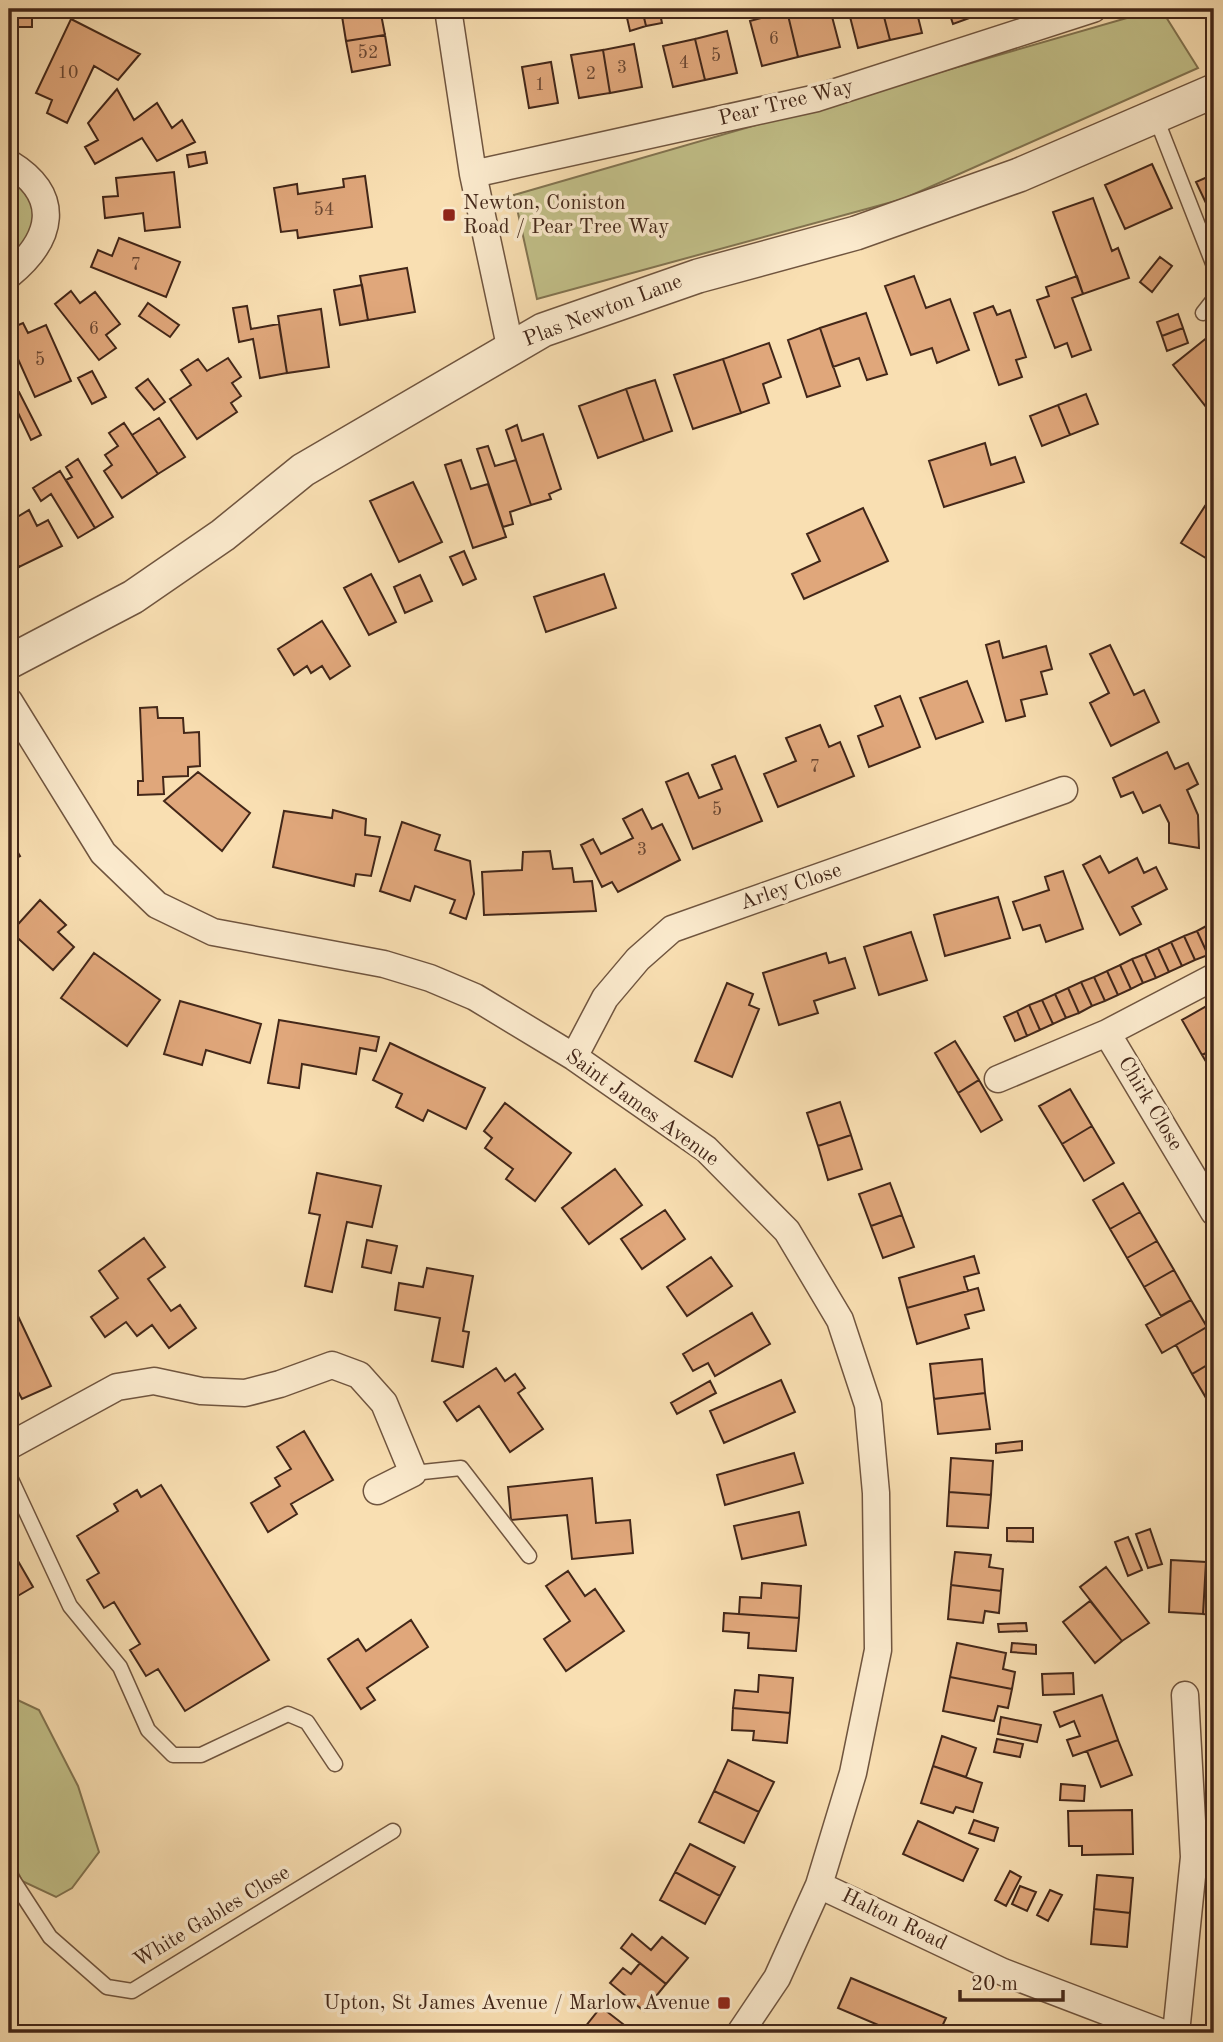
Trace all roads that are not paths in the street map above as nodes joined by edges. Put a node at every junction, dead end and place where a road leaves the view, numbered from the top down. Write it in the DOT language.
graph roads {
  1 [pos="448,9"];
  2 [pos="1093,9"];
  3 [pos="1214,91"];
  4 [pos="1156,118"];
  5 [pos="9,163"];
  6 [pos="473,173"];
  7 [pos="1214,266"];
  8 [pos="9,275"];
  9 [pos="1214,299"];
  10 [pos="1203,313"];
  11 [pos="510,346"];
  12 [pos="9,662"];
  13 [pos="9,701"];
  14 [pos="1064,790"];
  15 [pos="1214,977"];
  16 [pos="1107,1033"];
  17 [pos="574,1057"];
  18 [pos="998,1079"];
  19 [pos="1214,1212"];
  20 [pos="9,1446"];
  21 [pos="413,1474"];
  22 [pos="9,1475"];
  23 [pos="377,1491"];
  24 [pos="529,1556"];
  25 [pos="1185,1695"];
  26 [pos="335,1765"];
  27 [pos="393,1831"];
  28 [pos="9,1874"];
  29 [pos="819,1885"];
  30 [pos="740,2033"];
  31 [pos="1163,2033"];
  32 [pos="1177,2033"];
  1 -- 6 [label="street"];
  2 -- 6 [label="street, Pear Tree Way"];
  3 -- 4 [label="street, Plas Newton Lane"];
  4 -- 7 [label="lane"];
  4 -- 11 [label="street, Plas Newton Lane"];
  5 -- 8 [label="street"];
  6 -- 11 [label="street"];
  9 -- 10 [label="lane"];
  11 -- 12 [label="street, Plas Newton Lane"];
  13 -- 17 [label="street, Saint James Avenue"];
  14 -- 17 [label="street, Arley Close"];
  15 -- 16 [label="street, Chirk Close"];
  16 -- 18 [label="street, Chirk Close"];
  16 -- 19 [label="street, Chirk Close"];
  17 -- 29 [label="street, Saint James Avenue"];
  20 -- 21 [label="street"];
  21 -- 23 [label="street"];
  21 -- 24 [label="lane"];
  22 -- 26 [label="lane"];
  25 -- 32 [label="street"];
  27 -- 28 [label="lane, White Gables Close"];
  29 -- 30 [label="street, Saint James Avenue"];
  29 -- 31 [label="street, Halton Road"];
}
